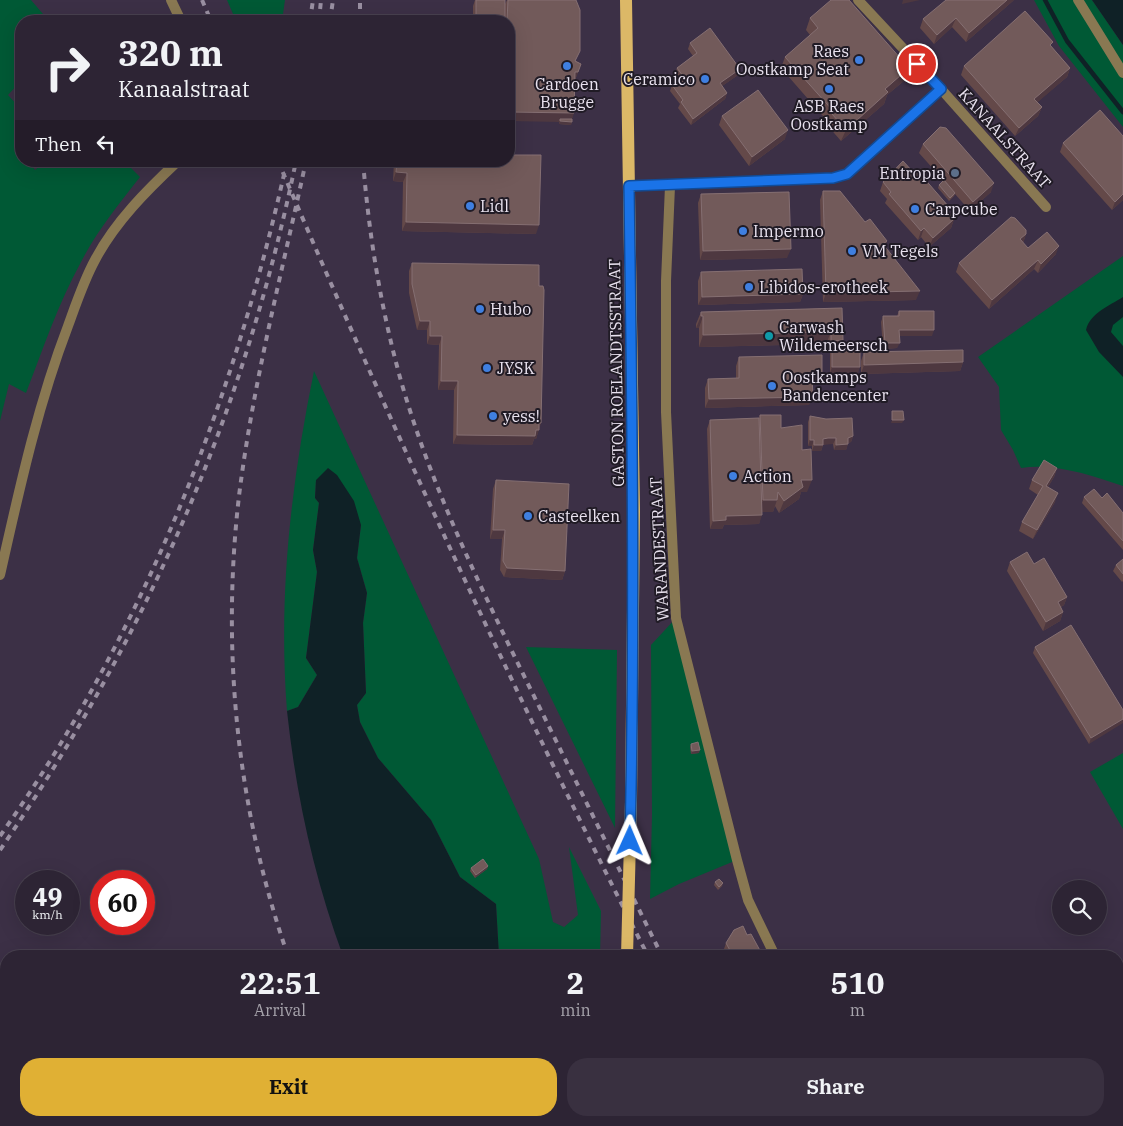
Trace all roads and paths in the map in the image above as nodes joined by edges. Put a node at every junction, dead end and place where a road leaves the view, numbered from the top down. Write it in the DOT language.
graph roads {
  1 [pos="171,0"];
  2 [pos="626,0"];
  3 [pos="858,0"];
  4 [pos="1078,0"];
  5 [pos="178,15"];
  6 [pos="1123,73"];
  7 [pos="941,89"];
  8 [pos="171,167"];
  9 [pos="629,186"];
  10 [pos="670,186"];
  11 [pos="1046,207"];
  12 [pos="0,575"];
  13 [pos="627,950"];
  14 [pos="772,950"];
  1 -- 5 [label="street"];
  2 -- 9 [label="main road, GASTON ROELANDTSSTRAAT"];
  3 -- 7 [label="street, KANAALSTRAAT"];
  4 -- 6 [label="street"];
  7 -- 10 [label="street, KANAALSTRAAT"];
  7 -- 11 [label="street, KANAALSTRAAT"];
  8 -- 12 [label="street"];
  9 -- 10 [label="street, KANAALSTRAAT"];
  9 -- 13 [label="main road, GASTON ROELANDTSSTRAAT, bridge"];
  10 -- 14 [label="street, WARANDESTRAAT"];
}
